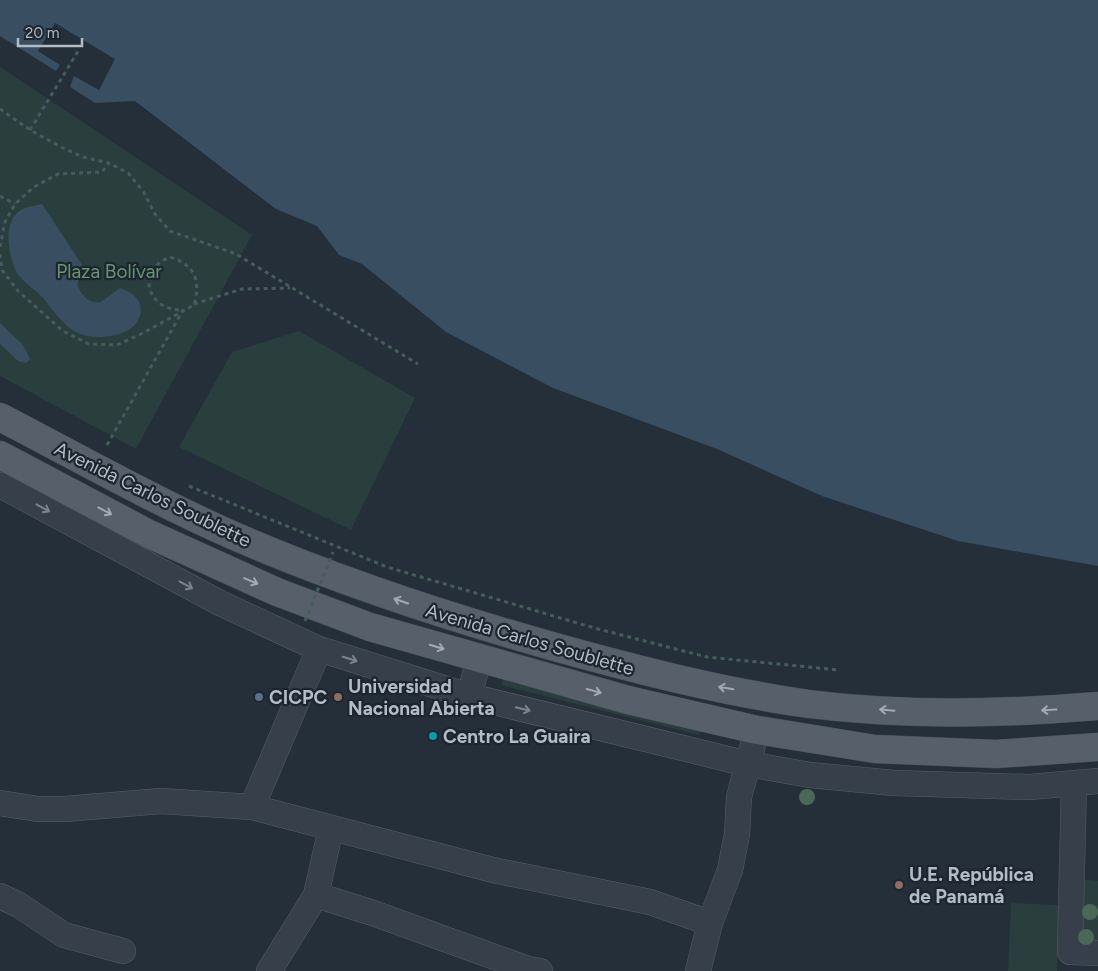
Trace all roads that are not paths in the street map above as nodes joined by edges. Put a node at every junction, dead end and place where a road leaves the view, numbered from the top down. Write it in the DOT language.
graph roads {
  1 [pos="0,416"];
  2 [pos="0,455"];
  3 [pos="0,485"];
  4 [pos="79,498"];
  5 [pos="69,523"];
  6 [pos="319,649"];
  7 [pos="479,660"];
  8 [pos="469,696"];
  9 [pos="1098,706"];
  10 [pos="757,730"];
  11 [pos="1098,747"];
  12 [pos="748,764"];
  13 [pos="1098,781"];
  14 [pos="1074,783"];
  15 [pos="0,803"];
  16 [pos="252,807"];
  17 [pos="331,828"];
  18 [pos="316,895"];
  19 [pos="0,896"];
  20 [pos="710,923"];
  21 [pos="124,951"];
  22 [pos="1098,953"];
  23 [pos="269,971"];
  24 [pos="540,971"];
  25 [pos="698,971"];
  9 -- 1 [label="main road, Avenida Carlos Soublette, one-way"];
  2 -- 4 [label="main road, Avenida Carlos Soublette"];
  3 -- 5 [label="street, one-way"];
  4 -- 5 [label="street"];
  4 -- 7 [label="main road, Avenida Carlos Soublette, one-way"];
  5 -- 6 [label="street, one-way"];
  6 -- 8 [label="street, one-way"];
  6 -- 16 [label="street"];
  7 -- 8 [label="street"];
  7 -- 10 [label="main road, Avenida Carlos Soublette, one-way"];
  8 -- 12 [label="street, one-way"];
  10 -- 11 [label="main road, Avenida Carlos Soublette"];
  10 -- 12 [label="street"];
  12 -- 14 [label="street"];
  12 -- 20 [label="street"];
  13 -- 14 [label="street"];
  14 -- 22 [label="street"];
  15 -- 16 [label="street"];
  16 -- 17 [label="street"];
  17 -- 18 [label="street"];
  17 -- 20 [label="street"];
  18 -- 23 [label="street"];
  18 -- 24 [label="street"];
  19 -- 21 [label="street"];
  20 -- 25 [label="street"];
}
